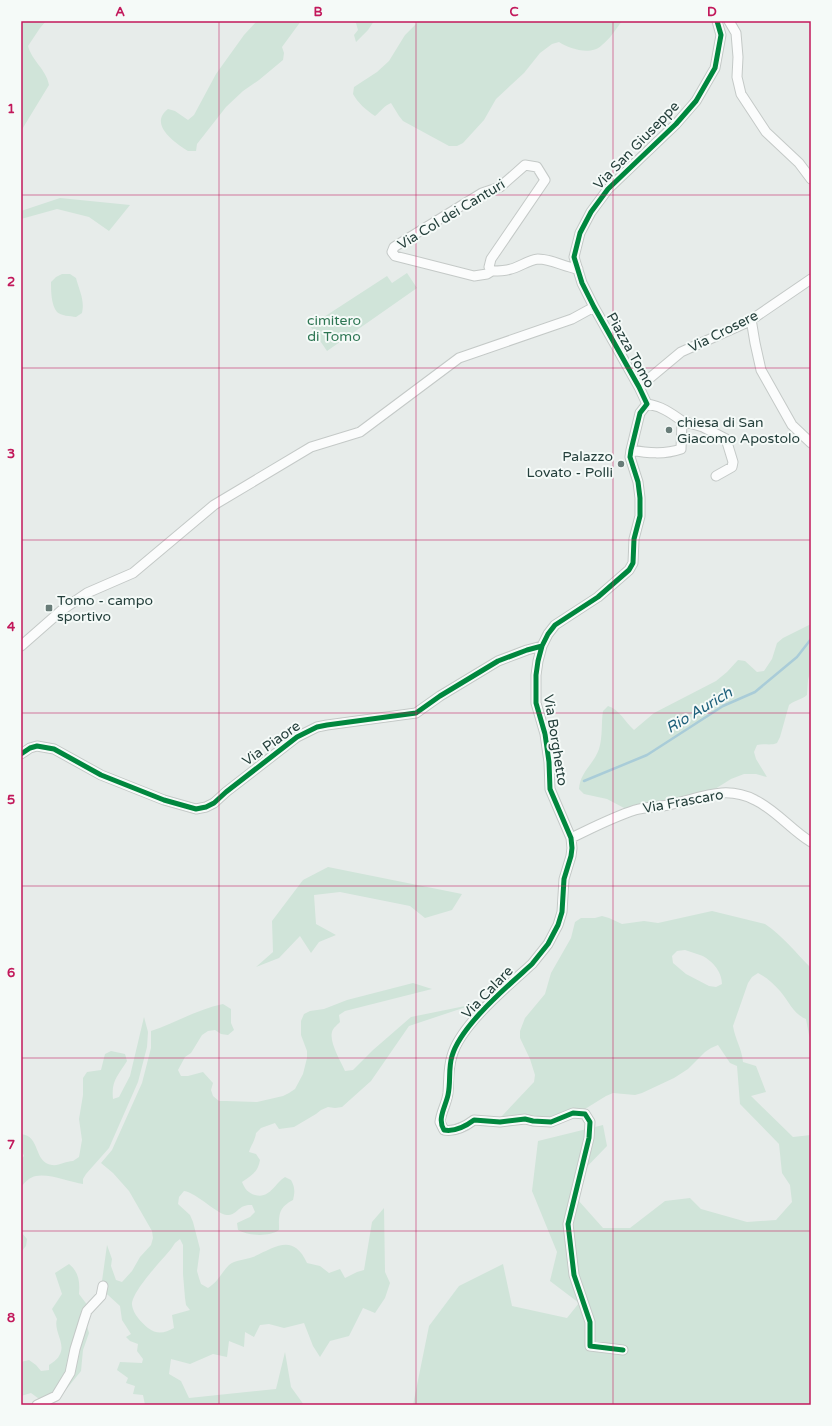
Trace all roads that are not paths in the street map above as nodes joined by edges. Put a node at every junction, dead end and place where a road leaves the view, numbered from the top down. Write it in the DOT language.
graph roads {
  1 [pos="717,21"];
  2 [pos="729,21"];
  3 [pos="811,179"];
  4 [pos="578,269"];
  5 [pos="492,271"];
  6 [pos="811,279"];
  7 [pos="594,307"];
  8 [pos="751,319"];
  9 [pos="640,387"];
  10 [pos="647,404"];
  11 [pos="682,421"];
  12 [pos="811,442"];
  13 [pos="631,450"];
  14 [pos="716,476"];
  15 [pos="21,646"];
  16 [pos="542,646"];
  17 [pos="21,754"];
  18 [pos="570,838"];
  19 [pos="811,842"];
  20 [pos="103,1286"];
  21 [pos="623,1350"];
  22 [pos="43,1404"];
  1 -- 4 [label="street, Via San Giuseppe"];
  2 -- 3 [label="street"];
  4 -- 5 [label="street, Via Col dei Canturi"];
  4 -- 7 [label="street, Via San Giuseppe"];
  5 -- 5 [label="street, Via Col dei Canturi"];
  6 -- 8 [label="street, Via Crosere"];
  7 -- 9 [label="street, Piazza Tomo"];
  7 -- 15 [label="street"];
  8 -- 9 [label="street, Via Crosere"];
  8 -- 12 [label="street"];
  9 -- 10 [label="street, Piazza Tomo"];
  10 -- 11 [label="street, Piazza Tomo"];
  10 -- 13 [label="street, Via Borghetto"];
  11 -- 13 [label="street"];
  11 -- 14 [label="street, Piazza Tomo"];
  13 -- 16 [label="street, Via Borghetto"];
  16 -- 17 [label="street, Via Piaore"];
  16 -- 18 [label="street, Via Borghetto"];
  18 -- 19 [label="street, Via Frascaro"];
  18 -- 21 [label="street, Via Calare"];
  20 -- 22 [label="street"];
}
